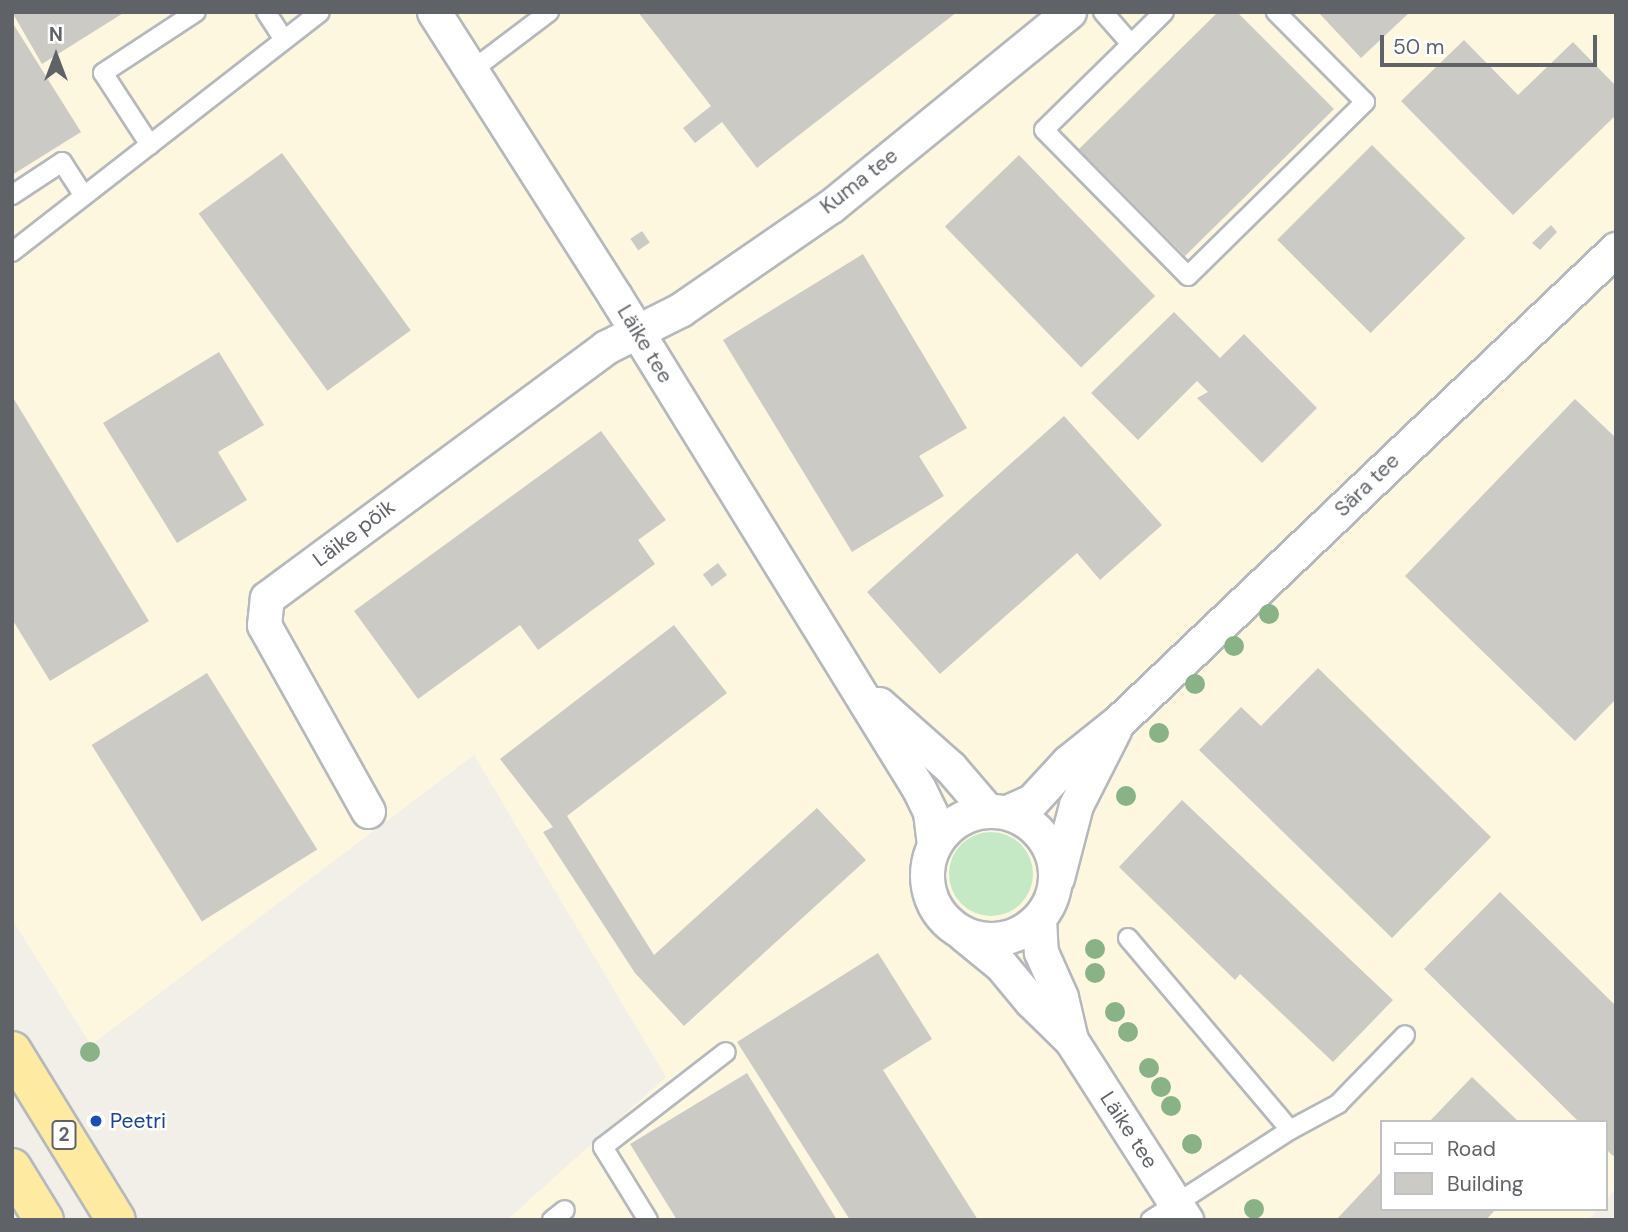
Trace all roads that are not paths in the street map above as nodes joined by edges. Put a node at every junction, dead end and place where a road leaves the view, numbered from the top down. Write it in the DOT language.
graph roads {
  1 [pos="196,12"];
  2 [pos="266,12"];
  3 [pos="320,12"];
  4 [pos="434,12"];
  5 [pos="549,12"];
  6 [pos="1069,12"];
  7 [pos="1103,12"];
  8 [pos="1164,12"];
  9 [pos="1276,12"];
  10 [pos="284,40"];
  11 [pos="1131,44"];
  12 [pos="471,71"];
  13 [pos="150,145"];
  14 [pos="12,195"];
  15 [pos="84,196"];
  16 [pos="14,247"];
  17 [pos="1616,249"];
  18 [pos="637,333"];
  19 [pos="851,679"];
  20 [pos="1118,722"];
  21 [pos="368,811"];
  22 [pos="997,811"];
  23 [pos="934,843"];
  24 [pos="1046,904"];
  25 [pos="961,933"];
  26 [pos="1128,939"];
  27 [pos="1405,1035"];
  28 [pos="1071,1040"];
  29 [pos="12,1051"];
  30 [pos="726,1052"];
  31 [pos="1290,1130"];
  32 [pos="12,1168"];
  33 [pos="1171,1214"];
  34 [pos="44,1220"];
  35 [pos="116,1220"];
  36 [pos="648,1220"];
  1 -- 13 [label="lane"];
  2 -- 10 [label="lane"];
  3 -- 10 [label="lane"];
  4 -- 12 [label="street, Läike tee"];
  5 -- 12 [label="lane"];
  6 -- 18 [label="street, Kuma tee"];
  7 -- 11 [label="lane"];
  8 -- 11 [label="lane"];
  9 -- 11 [label="lane"];
  10 -- 13 [label="lane"];
  12 -- 18 [label="street, Läike tee"];
  13 -- 15 [label="lane"];
  14 -- 15 [label="lane"];
  15 -- 16 [label="lane"];
  17 -- 20 [label="street, Sära tee"];
  18 -- 19 [label="street, Läike tee"];
  18 -- 21 [label="street, Läike põik"];
  19 -- 22 [label="street, Läike tee"];
  19 -- 23 [label="street, Läike tee"];
  20 -- 22 [label="street, Sära tee"];
  20 -- 24 [label="street, Sära tee"];
  22 -- 23 [label="street"];
  22 -- 24 [label="street"];
  23 -- 25 [label="street"];
  24 -- 25 [label="street"];
  24 -- 28 [label="street, Läike tee"];
  25 -- 28 [label="street, Läike tee"];
  26 -- 31 [label="lane"];
  27 -- 31 [label="lane"];
  28 -- 33 [label="street, Läike tee"];
  29 -- 35 [label="highway, 2"];
  30 -- 36 [label="lane"];
  31 -- 33 [label="lane"];
  32 -- 34 [label="highway"];
}
